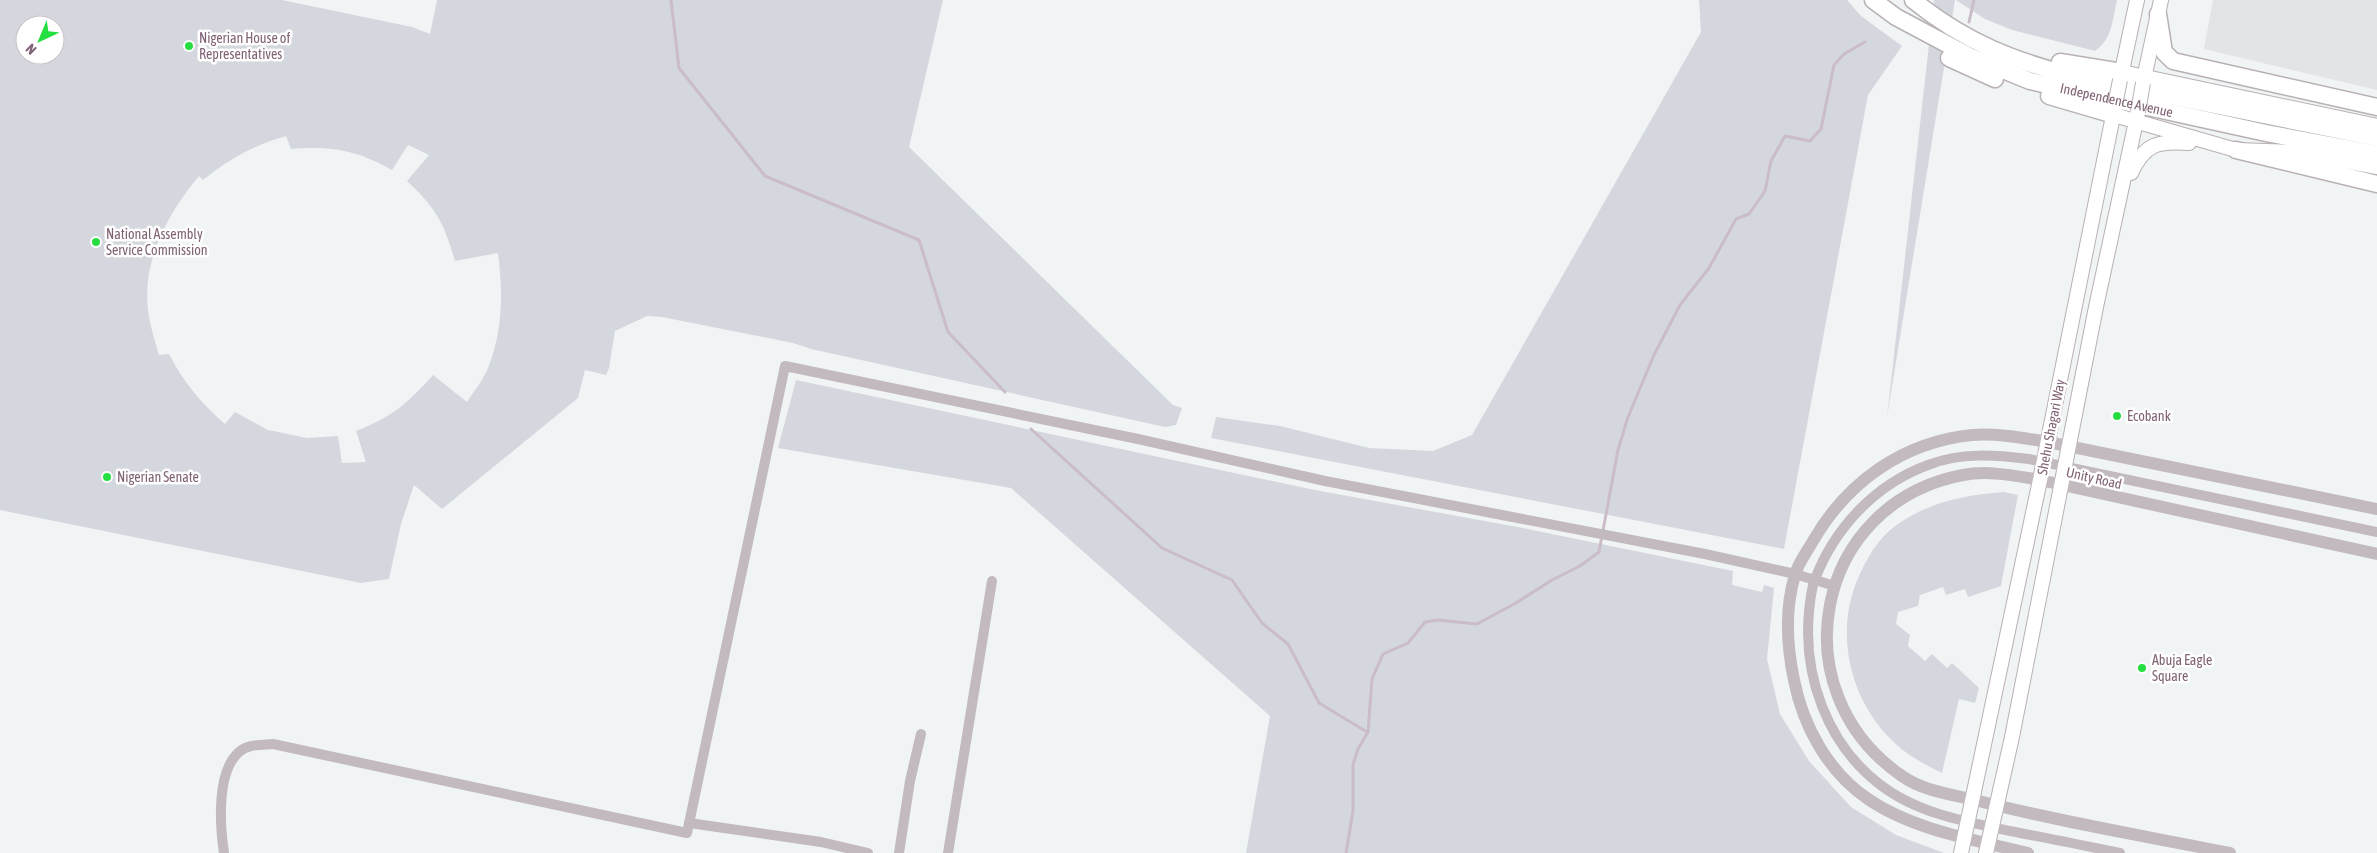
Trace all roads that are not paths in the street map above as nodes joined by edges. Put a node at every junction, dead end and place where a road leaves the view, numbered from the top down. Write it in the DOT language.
graph roads {
  1 [pos="1873,0"];
  2 [pos="1913,0"];
  3 [pos="1918,0"];
  4 [pos="2137,0"];
  5 [pos="2160,7"];
  6 [pos="1896,17"];
  7 [pos="2121,76"];
  8 [pos="2144,80"];
  9 [pos="2377,106"];
  10 [pos="2115,110"];
  11 [pos="2137,116"];
  12 [pos="2377,126"];
  13 [pos="2377,138"];
  14 [pos="2214,145"];
  15 [pos="2236,150"];
  16 [pos="2377,154"];
  17 [pos="2377,167"];
  18 [pos="2377,184"];
  19 [pos="2122,189"];
  20 [pos="2048,442"];
  21 [pos="2070,446"];
  22 [pos="2044,462"];
  23 [pos="2066,467"];
  24 [pos="2040,480"];
  25 [pos="2061,485"];
  26 [pos="2377,509"];
  27 [pos="2377,532"];
  28 [pos="2377,554"];
  29 [pos="1795,574"];
  30 [pos="1814,580"];
  31 [pos="992,582"];
  32 [pos="1834,586"];
  33 [pos="921,734"];
  34 [pos="1974,800"];
  35 [pos="1996,806"];
  36 [pos="1968,822"];
  37 [pos="689,823"];
  38 [pos="1992,827"];
  39 [pos="1965,836"];
  40 [pos="1987,848"];
  41 [pos="224,853"];
  42 [pos="868,853"];
  43 [pos="899,853"];
  44 [pos="948,853"];
  45 [pos="1961,853"];
  46 [pos="2028,853"];
  47 [pos="2120,853"];
  48 [pos="2230,853"];
  1 -- 6 [label="main road, Independence Avenue"];
  2 -- 13 [label="main road, Independence Avenue"];
  3 -- 7 [label="main road"];
  4 -- 7 [label="main road, Shehu Shagari Way"];
  5 -- 8 [label="main road, Shehu Shagari Way"];
  5 -- 9 [label="main road"];
  6 -- 10 [label="main road"];
  6 -- 16 [label="main road, Independence Avenue"];
  7 -- 8 [label="main road, Independence Avenue"];
  7 -- 10 [label="main road, Shehu Shagari Way, bridge"];
  8 -- 11 [label="main road, Shehu Shagari Way, bridge"];
  8 -- 12 [label="main road, Independence Avenue"];
  10 -- 11 [label="main road, Independence Avenue"];
  10 -- 20 [label="main road, Shehu Shagari Way"];
  11 -- 14 [label="main road, Independence Avenue"];
  11 -- 19 [label="main road, Shehu Shagari Way"];
  14 -- 15 [label="main road, Independence Avenue"];
  14 -- 19 [label="main road"];
  15 -- 17 [label="main road, Independence Avenue"];
  15 -- 18 [label="main road"];
  19 -- 21 [label="main road, Shehu Shagari Way"];
  20 -- 21 [label="street, Unity Road"];
  20 -- 22 [label="main road, Shehu Shagari Way"];
  20 -- 29 [label="street, Unity Road"];
  21 -- 23 [label="main road, Shehu Shagari Way"];
  21 -- 26 [label="street, Unity Road"];
  22 -- 23 [label="street, Unity Road"];
  22 -- 24 [label="main road, Shehu Shagari Way"];
  22 -- 30 [label="street, Unity Road"];
  23 -- 25 [label="main road, Shehu Shagari Way"];
  23 -- 27 [label="street, Unity Road"];
  24 -- 25 [label="street, Unity Road"];
  24 -- 32 [label="street, Unity Road"];
  24 -- 34 [label="main road, Shehu Shagari Way"];
  25 -- 28 [label="street, Unity Road"];
  25 -- 35 [label="main road, Shehu Shagari Way"];
  29 -- 30 [label="street"];
  29 -- 37 [label="street"];
  29 -- 39 [label="street, Unity Road"];
  30 -- 32 [label="street"];
  30 -- 36 [label="street, Unity Road"];
  31 -- 44 [label="street"];
  32 -- 34 [label="street, Unity Road"];
  33 -- 43 [label="street"];
  34 -- 35 [label="street, Unity Road"];
  34 -- 36 [label="main road, Shehu Shagari Way"];
  35 -- 38 [label="main road, Shehu Shagari Way"];
  35 -- 48 [label="street, Unity Road"];
  36 -- 38 [label="street, Unity Road"];
  36 -- 39 [label="main road, Shehu Shagari Way"];
  37 -- 41 [label="street"];
  37 -- 42 [label="street"];
  38 -- 40 [label="main road, Shehu Shagari Way"];
  38 -- 47 [label="street, Unity Road"];
  39 -- 40 [label="street, Unity Road"];
  39 -- 45 [label="main road, Shehu Shagari Way"];
  40 -- 46 [label="street, Unity Road"];
}
